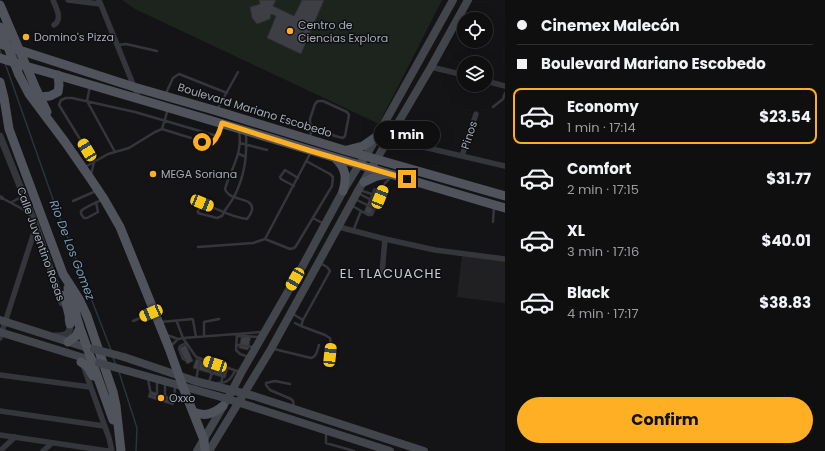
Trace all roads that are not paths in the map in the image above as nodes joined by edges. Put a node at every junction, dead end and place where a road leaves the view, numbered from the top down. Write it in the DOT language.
graph roads {
  1 [pos="53,0"];
  2 [pos="68,0"];
  3 [pos="453,0"];
  4 [pos="468,0"];
  5 [pos="100,2"];
  6 [pos="0,5"];
  7 [pos="54,25"];
  8 [pos="0,27"];
  9 [pos="15,39"];
  10 [pos="0,44"];
  11 [pos="117,45"];
  12 [pos="18,49"];
  13 [pos="157,51"];
  14 [pos="35,55"];
  15 [pos="0,58"];
  16 [pos="24,66"];
  17 [pos="431,67"];
  18 [pos="238,72"];
  19 [pos="457,73"];
  20 [pos="54,74"];
  21 [pos="0,82"];
  22 [pos="493,83"];
  23 [pos="90,85"];
  24 [pos="505,86"];
  25 [pos="134,87"];
  26 [pos="38,93"];
  27 [pos="227,93"];
  28 [pos="505,93"];
  29 [pos="165,96"];
  30 [pos="139,99"];
  31 [pos="178,99"];
  32 [pos="87,101"];
  33 [pos="168,107"];
  34 [pos="493,107"];
  35 [pos="0,108"];
  36 [pos="217,111"];
  37 [pos="476,114"];
  38 [pos="164,121"];
  39 [pos="222,123"];
  40 [pos="312,126"];
  41 [pos="9,129"];
  42 [pos="162,129"];
  43 [pos="242,129"];
  44 [pos="0,136"];
  45 [pos="217,136"];
  46 [pos="376,137"];
  47 [pos="310,139"];
  48 [pos="389,139"];
  49 [pos="65,142"];
  50 [pos="240,143"];
  51 [pos="247,144"];
  52 [pos="267,150"];
  53 [pos="344,150"];
  54 [pos="311,151"];
  55 [pos="115,152"];
  56 [pos="239,154"];
  57 [pos="366,156"];
  58 [pos="462,156"];
  59 [pos="332,157"];
  60 [pos="246,158"];
  61 [pos="378,160"];
  62 [pos="306,161"];
  63 [pos="94,162"];
  64 [pos="358,165"];
  65 [pos="505,165"];
  66 [pos="83,168"];
  67 [pos="372,169"];
  68 [pos="390,174"];
  69 [pos="90,178"];
  70 [pos="298,178"];
  71 [pos="294,186"];
  72 [pos="98,190"];
  73 [pos="343,191"];
  74 [pos="357,194"];
  75 [pos="24,196"];
  76 [pos="505,196"];
  77 [pos="234,197"];
  78 [pos="380,197"];
  79 [pos="1,198"];
  80 [pos="100,200"];
  81 [pos="11,202"];
  82 [pos="73,202"];
  83 [pos="377,203"];
  84 [pos="494,204"];
  85 [pos="505,208"];
  86 [pos="375,209"];
  87 [pos="361,211"];
  88 [pos="224,212"];
  89 [pos="30,214"];
  90 [pos="313,218"];
  91 [pos="493,222"];
  92 [pos="324,224"];
  93 [pos="36,226"];
  94 [pos="339,227"];
  95 [pos="353,231"];
  96 [pos="266,239"];
  97 [pos="385,239"];
  98 [pos="198,247"];
  99 [pos="505,259"];
  100 [pos="319,263"];
  101 [pos="382,273"];
  102 [pos="63,274"];
  103 [pos="281,302"];
  104 [pos="155,312"];
  105 [pos="291,312"];
  106 [pos="219,319"];
  107 [pos="303,320"];
  108 [pos="3,321"];
  109 [pos="133,321"];
  110 [pos="159,322"];
  111 [pos="177,322"];
  112 [pos="295,323"];
  113 [pos="70,324"];
  114 [pos="301,326"];
  115 [pos="80,328"];
  116 [pos="1,334"];
  117 [pos="164,335"];
  118 [pos="237,335"];
  119 [pos="263,335"];
  120 [pos="49,336"];
  121 [pos="204,336"];
  122 [pos="196,337"];
  123 [pos="183,338"];
  124 [pos="178,339"];
  125 [pos="68,342"];
  126 [pos="186,343"];
  127 [pos="43,345"];
  128 [pos="236,345"];
  129 [pos="319,345"];
  130 [pos="169,348"];
  131 [pos="256,348"];
  132 [pos="91,349"];
  133 [pos="271,349"];
  134 [pos="250,357"];
  135 [pos="200,359"];
  136 [pos="185,360"];
  137 [pos="81,362"];
  138 [pos="96,362"];
  139 [pos="215,364"];
  140 [pos="329,365"];
  141 [pos="225,368"];
  142 [pos="238,372"];
  143 [pos="0,375"];
  144 [pos="147,376"];
  145 [pos="157,379"];
  146 [pos="196,379"];
  147 [pos="165,381"];
  148 [pos="179,383"];
  149 [pos="209,383"];
  150 [pos="220,383"];
  151 [pos="250,383"];
  152 [pos="290,384"];
  153 [pos="90,387"];
  154 [pos="232,391"];
  155 [pos="243,394"];
  156 [pos="254,396"];
  157 [pos="157,397"];
  158 [pos="165,399"];
  159 [pos="188,400"];
  160 [pos="174,401"];
  161 [pos="238,402"];
  162 [pos="108,403"];
  163 [pos="226,403"];
  164 [pos="294,409"];
  165 [pos="0,411"];
  166 [pos="193,412"];
  167 [pos="104,426"];
  168 [pos="326,431"];
  169 [pos="0,435"];
  170 [pos="15,437"];
  171 [pos="204,440"];
  172 [pos="52,443"];
  173 [pos="120,446"];
  174 [pos="374,448"];
  175 [pos="88,450"];
  176 [pos="0,451"];
  177 [pos="43,451"];
  178 [pos="108,451"];
  179 [pos="112,451"];
  180 [pos="197,451"];
  181 [pos="205,451"];
  182 [pos="209,451"];
  183 [pos="354,451"];
  184 [pos="389,451"];
  185 [pos="424,451"];
  1 -- 7 [label="street"];
  2 -- 5 [label="street"];
  3 -- 46 [label="main road"];
  4 -- 17 [label="main road"];
  5 -- 11 [label="street"];
  6 -- 9 [label="main road"];
  8 -- 49 [label="main road"];
  9 -- 12 [label="main road"];
  9 -- 14 [label="main road"];
  10 -- 12 [label="main road, Boulevard Mariano Escobedo, bridge"];
  11 -- 13 [label="lane"];
  11 -- 25 [label="street"];
  12 -- 14 [label="main road, Boulevard Mariano Escobedo"];
  12 -- 16 [label="main road"];
  14 -- 25 [label="main road, Boulevard Mariano Escobedo"];
  15 -- 16 [label="main road, Boulevard Mariano Escobedo, bridge"];
  16 -- 20 [label="main road, Boulevard Mariano Escobedo"];
  16 -- 26 [label="main road"];
  17 -- 19 [label="street"];
  17 -- 48 [label="main road"];
  18 -- 27 [label="lane"];
  20 -- 23 [label="main road, Boulevard Mariano Escobedo"];
  20 -- 26 [label="main road"];
  20 -- 26 [label="main road"];
  21 -- 41 [label="main road"];
  22 -- 24 [label="street"];
  23 -- 30 [label="main road, Boulevard Mariano Escobedo"];
  23 -- 32 [label="lane"];
  25 -- 29 [label="main road, Boulevard Mariano Escobedo"];
  25 -- 30 [label="street"];
  26 -- 49 [label="main road"];
  27 -- 29 [label="lane"];
  27 -- 36 [label="lane"];
  28 -- 34 [label="lane"];
  29 -- 31 [label="main road, Boulevard Mariano Escobedo"];
  30 -- 33 [label="main road, Boulevard Mariano Escobedo"];
  31 -- 33 [label="main road"];
  31 -- 36 [label="main road, Boulevard Mariano Escobedo"];
  32 -- 38 [label="lane"];
  32 -- 55 [label="lane"];
  32 -- 63 [label="lane"];
  33 -- 38 [label="lane"];
  33 -- 39 [label="main road, Boulevard Mariano Escobedo"];
  35 -- 41 [label="main road"];
  36 -- 47 [label="main road, Boulevard Mariano Escobedo"];
  37 -- 58 [label="street, Pinos"];
  38 -- 42 [label="lane"];
  38 -- 45 [label="lane"];
  39 -- 43 [label="main road, Boulevard Mariano Escobedo"];
  39 -- 45 [label="lane"];
  40 -- 40 [label="lane"];
  40 -- 47 [label="lane"];
  41 -- 102 [label="main road"];
  42 -- 45 [label="lane"];
  42 -- 55 [label="lane"];
  43 -- 50 [label="lane"];
  43 -- 51 [label="lane"];
  43 -- 54 [label="main road, Boulevard Mariano Escobedo"];
  44 -- 75 [label="street, Calle Juventino Rosas"];
  46 -- 53 [label="main road"];
  46 -- 57 [label="main road"];
  47 -- 53 [label="main road, Boulevard Mariano Escobedo"];
  48 -- 58 [label="street"];
  48 -- 61 [label="main road"];
  49 -- 66 [label="main road"];
  50 -- 51 [label="lane"];
  50 -- 56 [label="lane"];
  51 -- 52 [label="lane"];
  51 -- 60 [label="lane"];
  53 -- 57 [label="main road, Boulevard Mariano Escobedo"];
  54 -- 59 [label="main road, Boulevard Mariano Escobedo"];
  54 -- 62 [label="lane"];
  55 -- 63 [label="lane"];
  56 -- 60 [label="lane"];
  56 -- 77 [label="lane"];
  57 -- 61 [label="main road, Boulevard Mariano Escobedo"];
  57 -- 64 [label="main road"];
  58 -- 65 [label="street"];
  59 -- 64 [label="main road, Boulevard Mariano Escobedo"];
  59 -- 73 [label="main road"];
  60 -- 77 [label="lane"];
  61 -- 67 [label="main road"];
  61 -- 76 [label="main road, Boulevard Mariano Escobedo"];
  62 -- 70 [label="lane"];
  62 -- 90 [label="lane"];
  63 -- 66 [label="lane"];
  63 -- 69 [label="lane"];
  64 -- 67 [label="main road, Boulevard Mariano Escobedo"];
  64 -- 73 [label="main road"];
  66 -- 69 [label="main road"];
  67 -- 68 [label="main road, Boulevard Mariano Escobedo"];
  67 -- 74 [label="main road"];
  68 -- 74 [label="main road"];
  68 -- 78 [label="lane"];
  68 -- 84 [label="main road, Boulevard Mariano Escobedo"];
  69 -- 72 [label="main road"];
  70 -- 71 [label="lane"];
  70 -- 71 [label="lane"];
  71 -- 96 [label="lane"];
  72 -- 80 [label="main road"];
  72 -- 82 [label="lane"];
  73 -- 92 [label="main road"];
  74 -- 78 [label="lane"];
  74 -- 83 [label="lane"];
  74 -- 86 [label="lane"];
  74 -- 87 [label="lane"];
  74 -- 94 [label="main road"];
  75 -- 81 [label="lane"];
  75 -- 89 [label="street, Calle Juventino Rosas"];
  77 -- 88 [label="lane"];
  77 -- 88 [label="lane"];
  78 -- 83 [label="lane"];
  79 -- 81 [label="lane"];
  80 -- 80 [label="lane"];
  80 -- 104 [label="main road"];
  81 -- 89 [label="lane"];
  83 -- 86 [label="lane"];
  84 -- 85 [label="main road, Boulevard Mariano Escobedo"];
  84 -- 91 [label="lane"];
  86 -- 87 [label="lane"];
  87 -- 95 [label="lane"];
  88 -- 88 [label="lane"];
  89 -- 93 [label="street, Calle Juventino Rosas"];
  90 -- 92 [label="lane"];
  90 -- 96 [label="lane"];
  92 -- 103 [label="main road"];
  93 -- 108 [label="street"];
  93 -- 113 [label="street, Calle Juventino Rosas"];
  94 -- 95 [label="street"];
  94 -- 100 [label="main road"];
  95 -- 97 [label="street"];
  96 -- 98 [label="lane"];
  97 -- 99 [label="street"];
  97 -- 101 [label="street"];
  100 -- 105 [label="main road"];
  100 -- 107 [label="lane"];
  102 -- 113 [label="main road"];
  102 -- 115 [label="main road"];
  102 -- 173 [label="main road"];
  103 -- 105 [label="lane"];
  103 -- 119 [label="main road"];
  104 -- 109 [label="lane"];
  104 -- 110 [label="main road"];
  105 -- 107 [label="lane"];
  105 -- 133 [label="main road"];
  106 -- 121 [label="lane"];
  107 -- 114 [label="lane"];
  108 -- 116 [label="street"];
  108 -- 120 [label="main road"];
  110 -- 111 [label="lane"];
  110 -- 117 [label="main road"];
  111 -- 122 [label="lane"];
  111 -- 123 [label="lane"];
  112 -- 114 [label="lane"];
  113 -- 120 [label="street"];
  114 -- 140 [label="lane"];
  115 -- 125 [label="main road"];
  115 -- 132 [label="main road"];
  116 -- 127 [label="main road"];
  117 -- 124 [label="lane"];
  117 -- 130 [label="main road"];
  118 -- 119 [label="lane"];
  118 -- 119 [label="lane"];
  118 -- 121 [label="lane"];
  118 -- 128 [label="lane"];
  119 -- 131 [label="main road"];
  120 -- 125 [label="main road"];
  121 -- 122 [label="lane"];
  122 -- 123 [label="lane"];
  123 -- 124 [label="lane"];
  123 -- 126 [label="lane"];
  124 -- 130 [label="lane"];
  125 -- 132 [label="main road"];
  126 -- 135 [label="lane"];
  126 -- 136 [label="lane"];
  127 -- 137 [label="street"];
  127 -- 138 [label="main road"];
  128 -- 131 [label="lane"];
  128 -- 134 [label="lane"];
  129 -- 133 [label="lane"];
  130 -- 148 [label="main road"];
  131 -- 134 [label="main road"];
  132 -- 138 [label="main road"];
  132 -- 148 [label="main road, bridge"];
  133 -- 151 [label="main road"];
  134 -- 142 [label="main road"];
  135 -- 139 [label="lane"];
  135 -- 146 [label="lane"];
  137 -- 153 [label="street"];
  137 -- 162 [label="main road"];
  138 -- 144 [label="main road, bridge"];
  138 -- 162 [label="main road"];
  139 -- 141 [label="lane"];
  139 -- 149 [label="lane"];
  141 -- 142 [label="lane"];
  141 -- 150 [label="lane"];
  142 -- 150 [label="lane"];
  142 -- 154 [label="main road"];
  143 -- 153 [label="street"];
  144 -- 145 [label="main road"];
  144 -- 157 [label="lane"];
  145 -- 147 [label="main road"];
  145 -- 157 [label="lane"];
  146 -- 148 [label="main road"];
  146 -- 149 [label="main road"];
  147 -- 148 [label="main road"];
  147 -- 158 [label="lane"];
  148 -- 159 [label="main road"];
  148 -- 160 [label="lane"];
  148 -- 163 [label="main road"];
  149 -- 150 [label="lane"];
  149 -- 154 [label="main road"];
  151 -- 155 [label="main road"];
  151 -- 156 [label="main road"];
  152 -- 164 [label="lane"];
  153 -- 167 [label="street"];
  154 -- 155 [label="main road"];
  154 -- 163 [label="main road"];
  155 -- 156 [label="main road"];
  155 -- 161 [label="main road"];
  156 -- 164 [label="main road"];
  157 -- 158 [label="lane"];
  158 -- 160 [label="lane"];
  159 -- 160 [label="lane"];
  159 -- 166 [label="main road"];
  161 -- 163 [label="main road"];
  161 -- 168 [label="main road"];
  161 -- 182 [label="main road"];
  162 -- 173 [label="main road"];
  163 -- 166 [label="main road"];
  163 -- 171 [label="main road"];
  164 -- 185 [label="main road"];
  165 -- 167 [label="street"];
  166 -- 171 [label="main road"];
  167 -- 179 [label="street"];
  168 -- 174 [label="main road"];
  168 -- 183 [label="lane"];
  169 -- 170 [label="street"];
  170 -- 172 [label="street"];
  170 -- 176 [label="street"];
  171 -- 180 [label="main road"];
  171 -- 181 [label="main road"];
  172 -- 175 [label="street"];
  172 -- 177 [label="street"];
  174 -- 184 [label="main road"];
  175 -- 178 [label="street"];
}
